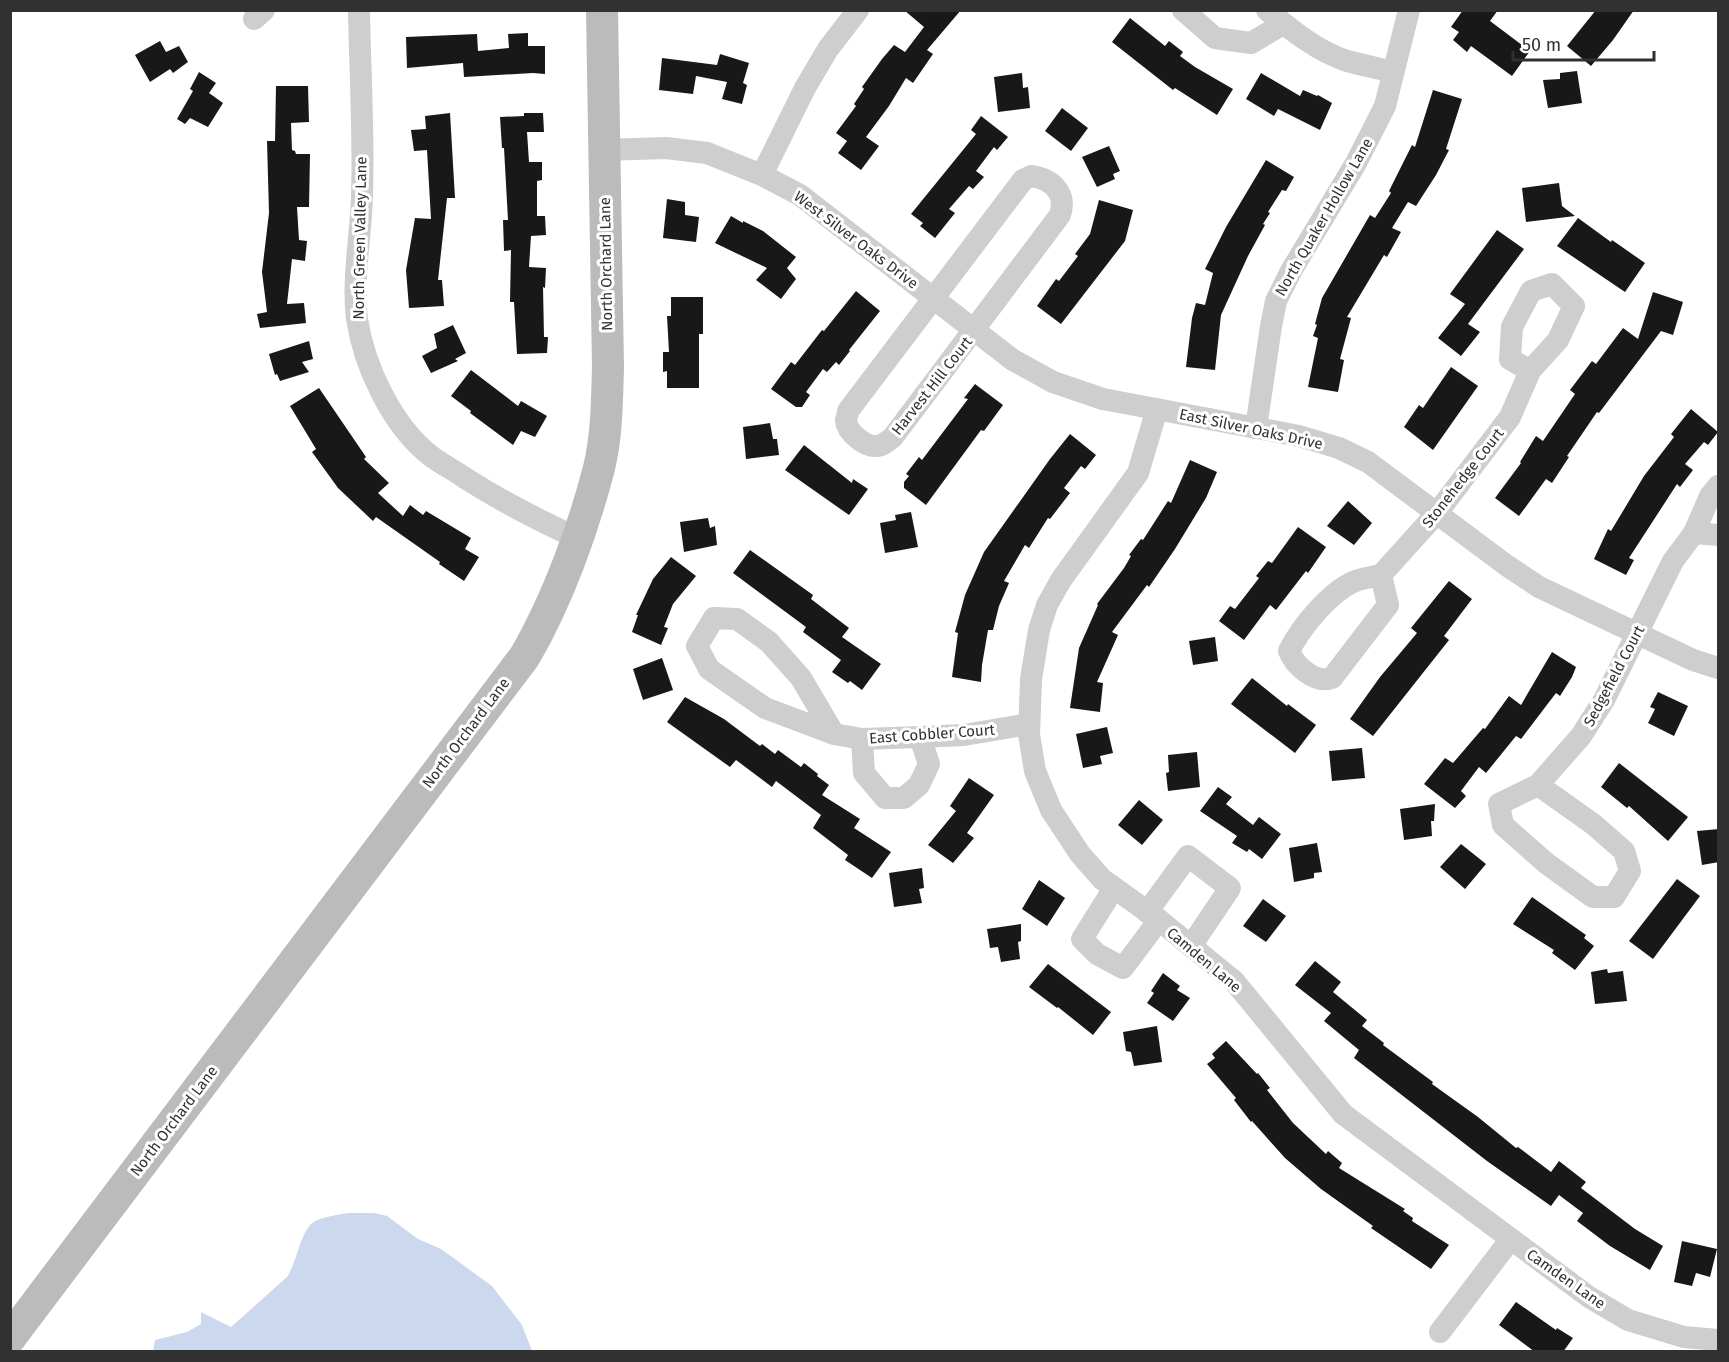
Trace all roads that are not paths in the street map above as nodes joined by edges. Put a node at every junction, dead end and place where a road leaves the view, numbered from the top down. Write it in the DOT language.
graph roads {
  1 [pos="359,10"];
  2 [pos="602,10"];
  3 [pos="858,10"];
  4 [pos="1183,10"];
  5 [pos="1409,10"];
  6 [pos="1275,17"];
  7 [pos="1393,72"];
  8 [pos="604,150"];
  9 [pos="762,175"];
  10 [pos="933,299"];
  11 [pos="974,330"];
  12 [pos="1530,371"];
  13 [pos="1157,409"];
  14 [pos="1256,428"];
  15 [pos="1719,486"];
  16 [pos="1437,513"];
  17 [pos="1695,533"];
  18 [pos="1719,535"];
  19 [pos="577,538"];
  20 [pos="1381,574"];
  21 [pos="1637,634"];
  22 [pos="1719,668"];
  23 [pos="1029,724"];
  24 [pos="834,734"];
  25 [pos="920,737"];
  26 [pos="862,739"];
  27 [pos="1538,785"];
  28 [pos="1114,888"];
  29 [pos="1153,916"];
  30 [pos="1191,946"];
  31 [pos="1510,1239"];
  32 [pos="1440,1332"];
  33 [pos="10,1338"];
  34 [pos="1719,1340"];
  1 -- 19 [label="street, North Green Valley Lane"];
  2 -- 8 [label="street, North Orchard Lane"];
  3 -- 9 [label="street"];
  4 -- 6 [label="street"];
  5 -- 7 [label="street, North Quaker Hollow Lane"];
  6 -- 7 [label="street"];
  7 -- 14 [label="street, North Quaker Hollow Lane"];
  8 -- 9 [label="street, West Silver Oaks Drive"];
  8 -- 19 [label="street, North Orchard Lane"];
  9 -- 10 [label="street, West Silver Oaks Drive"];
  10 -- 11 [label="street, East Silver Oaks Drive"];
  10 -- 11 [label="street, Harvest Hill Court"];
  10 -- 11 [label="street, Harvest Hill Court"];
  11 -- 13 [label="street, East Silver Oaks Drive"];
  12 -- 16 [label="street, Stonehedge Court"];
  13 -- 14 [label="street, East Silver Oaks Drive"];
  13 -- 23 [label="street, Camden Lane"];
  14 -- 16 [label="street, East Silver Oaks Drive"];
  15 -- 17 [label="street, Sedgefield Court"];
  16 -- 20 [label="street, Stonehedge Court"];
  16 -- 21 [label="street, East Silver Oaks Drive"];
  17 -- 18 [label="street"];
  17 -- 21 [label="street, Sedgefield Court"];
  19 -- 33 [label="street, North Orchard Lane"];
  20 -- 20 [label="street"];
  21 -- 22 [label="street, East Silver Oaks Drive"];
  21 -- 27 [label="street, Sedgefield Court"];
  23 -- 25 [label="street, East Cobbler Court"];
  23 -- 28 [label="street, Camden Lane"];
  24 -- 24 [label="street, East Cobbler Court"];
  24 -- 26 [label="street, East Cobbler Court"];
  25 -- 26 [label="street, East Cobbler Court"];
  25 -- 26 [label="street"];
  27 -- 27 [label="street"];
  28 -- 29 [label="street, Camden Lane"];
  28 -- 29 [label="street"];
  29 -- 30 [label="street, Camden Lane"];
  29 -- 30 [label="street"];
  30 -- 31 [label="street, Camden Lane"];
  31 -- 32 [label="street"];
  31 -- 34 [label="street, Camden Lane"];
}
